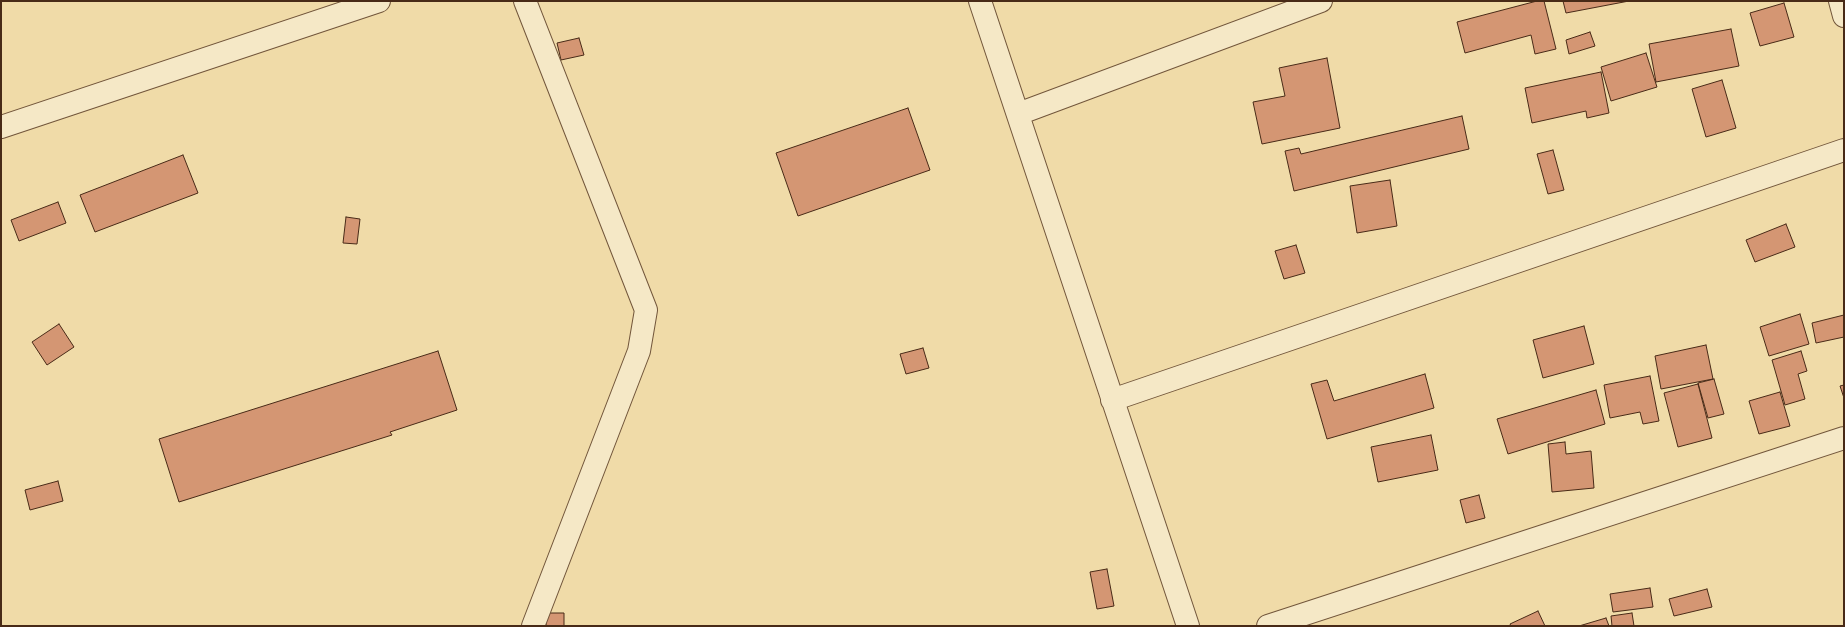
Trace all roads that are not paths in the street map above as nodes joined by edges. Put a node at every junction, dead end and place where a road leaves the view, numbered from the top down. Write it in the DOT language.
graph roads {
  1 [pos="379,1"];
  2 [pos="525,1"];
  3 [pos="980,1"];
  4 [pos="1321,1"];
  5 [pos="1840,1"];
  6 [pos="1844,16"];
  7 [pos="1018,114"];
  8 [pos="1,127"];
  9 [pos="1844,150"];
  10 [pos="1112,400"];
  11 [pos="1844,438"];
  12 [pos="533,626"];
  13 [pos="1188,626"];
  14 [pos="1268,626"];
  1 -- 8 [label="street"];
  2 -- 12 [label="street"];
  3 -- 7 [label="street"];
  4 -- 7 [label="street"];
  5 -- 6 [label="street"];
  7 -- 10 [label="street"];
  9 -- 10 [label="street"];
  10 -- 13 [label="street"];
  11 -- 14 [label="street"];
}
